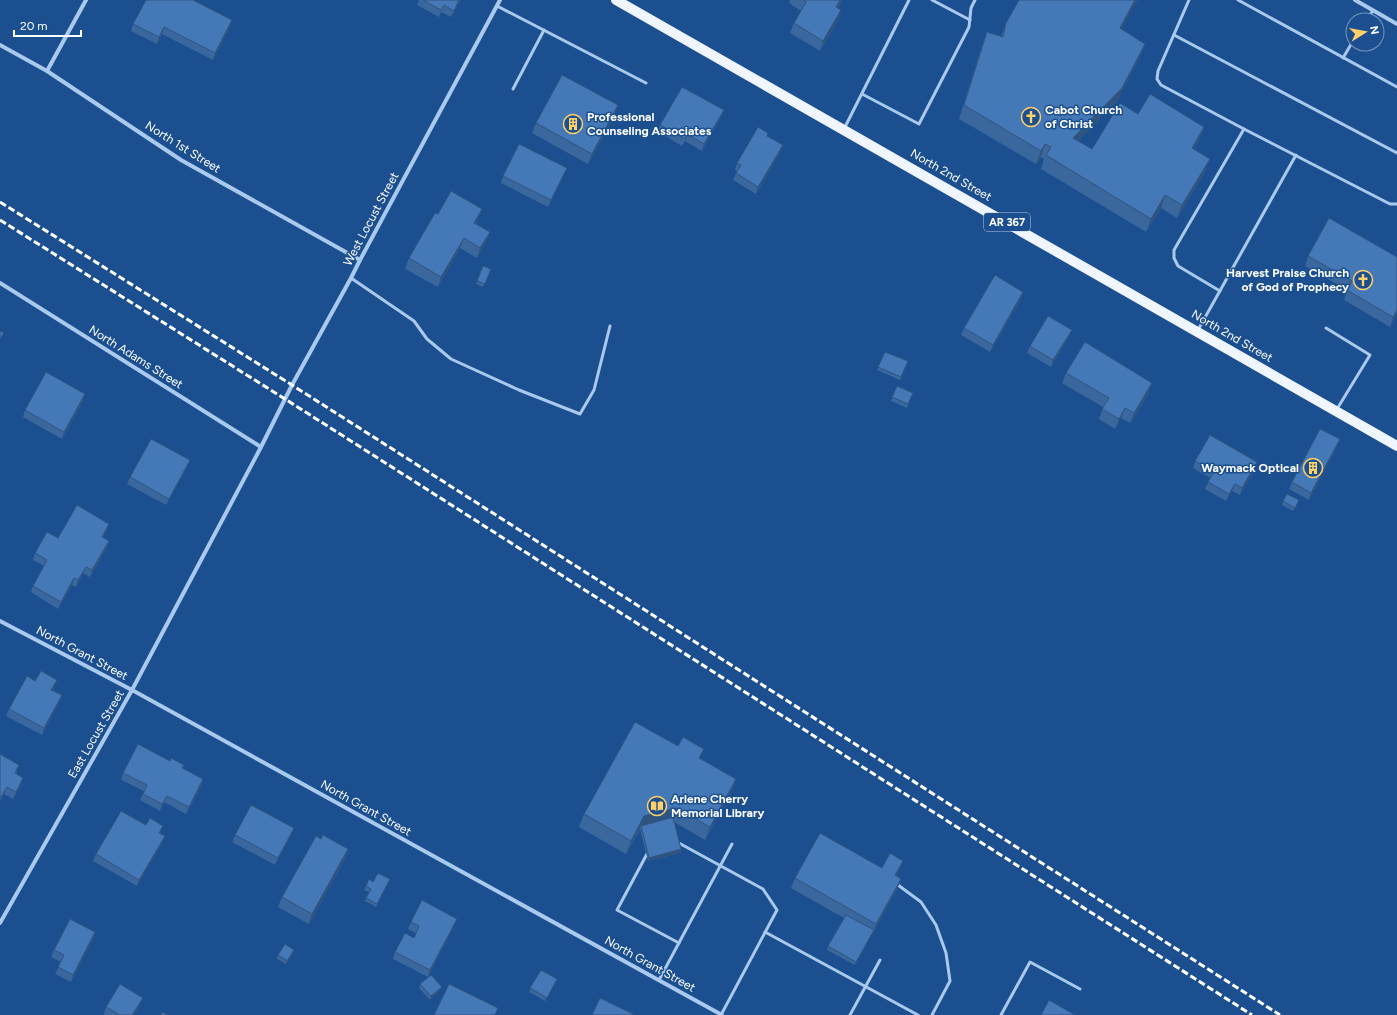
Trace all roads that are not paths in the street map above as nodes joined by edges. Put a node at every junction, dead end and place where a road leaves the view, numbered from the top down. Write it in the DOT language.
graph roads {
  1 [pos="86,0"];
  2 [pos="500,0"];
  3 [pos="616,0"];
  4 [pos="909,0"];
  5 [pos="932,0"];
  6 [pos="975,0"];
  7 [pos="1189,0"];
  8 [pos="1238,0"];
  9 [pos="1355,0"];
  10 [pos="497,6"];
  11 [pos="1373,10"];
  12 [pos="970,20"];
  13 [pos="1397,24"];
  14 [pos="544,30"];
  15 [pos="1174,35"];
  16 [pos="1,47"];
  17 [pos="1347,52"];
  18 [pos="1343,58"];
  19 [pos="47,71"];
  20 [pos="646,83"];
  21 [pos="1397,87"];
  22 [pos="513,89"];
  23 [pos="862,94"];
  24 [pos="844,129"];
  25 [pos="1244,129"];
  26 [pos="1397,154"];
  27 [pos="1296,155"];
  28 [pos="1397,204"];
  29 [pos="360,260"];
  30 [pos="351,278"];
  31 [pos="0,284"];
  32 [pos="1220,291"];
  33 [pos="610,326"];
  34 [pos="1326,328"];
  35 [pos="1198,332"];
  36 [pos="1336,411"];
  37 [pos="1397,446"];
  38 [pos="261,447"];
  39 [pos="0,621"];
  40 [pos="132,690"];
  41 [pos="676,841"];
  42 [pos="732,844"];
  43 [pos="649,850"];
  44 [pos="720,865"];
  45 [pos="898,885"];
  46 [pos="0,923"];
  47 [pos="765,932"];
  48 [pos="679,944"];
  49 [pos="880,960"];
  50 [pos="659,980"];
  51 [pos="866,986"];
  52 [pos="1080,989"];
  53 [pos="721,1015"];
  54 [pos="850,1015"];
  55 [pos="918,1015"];
  56 [pos="932,1015"];
  57 [pos="1001,1015"];
  1 -- 19 [label="street"];
  2 -- 10 [label="street, West Locust Street"];
  3 -- 24 [label="main road, North 2nd Street / AR 367"];
  4 -- 23 [label="lane"];
  5 -- 12 [label="lane"];
  6 -- 12 [label="lane"];
  7 -- 15 [label="lane"];
  8 -- 18 [label="lane"];
  9 -- 11 [label="street"];
  10 -- 14 [label="lane"];
  10 -- 29 [label="street, West Locust Street"];
  11 -- 13 [label="street"];
  12 -- 23 [label="lane"];
  14 -- 20 [label="lane"];
  14 -- 22 [label="lane"];
  15 -- 25 [label="lane"];
  15 -- 26 [label="lane"];
  16 -- 19 [label="street, North 1st Street"];
  17 -- 18 [label="lane"];
  18 -- 21 [label="lane"];
  19 -- 29 [label="street, North 1st Street"];
  23 -- 24 [label="lane"];
  24 -- 35 [label="main road, North 2nd Street / AR 367"];
  25 -- 27 [label="lane"];
  25 -- 32 [label="lane"];
  27 -- 28 [label="lane"];
  27 -- 32 [label="lane"];
  29 -- 30 [label="street, West Locust Street"];
  30 -- 33 [label="lane"];
  30 -- 38 [label="street, West Locust Street"];
  31 -- 38 [label="street, North Adams Street"];
  32 -- 35 [label="lane"];
  34 -- 36 [label="lane"];
  35 -- 36 [label="main road, North 2nd Street / AR 367"];
  36 -- 37 [label="main road, North 2nd Street / AR 367"];
  38 -- 40 [label="street, East Locust Street"];
  39 -- 40 [label="street, North Grant Street"];
  40 -- 46 [label="street, East Locust Street"];
  40 -- 50 [label="street, North Grant Street"];
  41 -- 44 [label="lane"];
  42 -- 44 [label="lane"];
  43 -- 48 [label="lane"];
  44 -- 47 [label="lane"];
  44 -- 48 [label="lane"];
  45 -- 56 [label="lane"];
  47 -- 51 [label="lane"];
  47 -- 53 [label="lane"];
  48 -- 50 [label="lane"];
  49 -- 51 [label="lane"];
  50 -- 53 [label="street, North Grant Street"];
  51 -- 54 [label="lane"];
  51 -- 55 [label="lane"];
  52 -- 57 [label="lane"];
}
